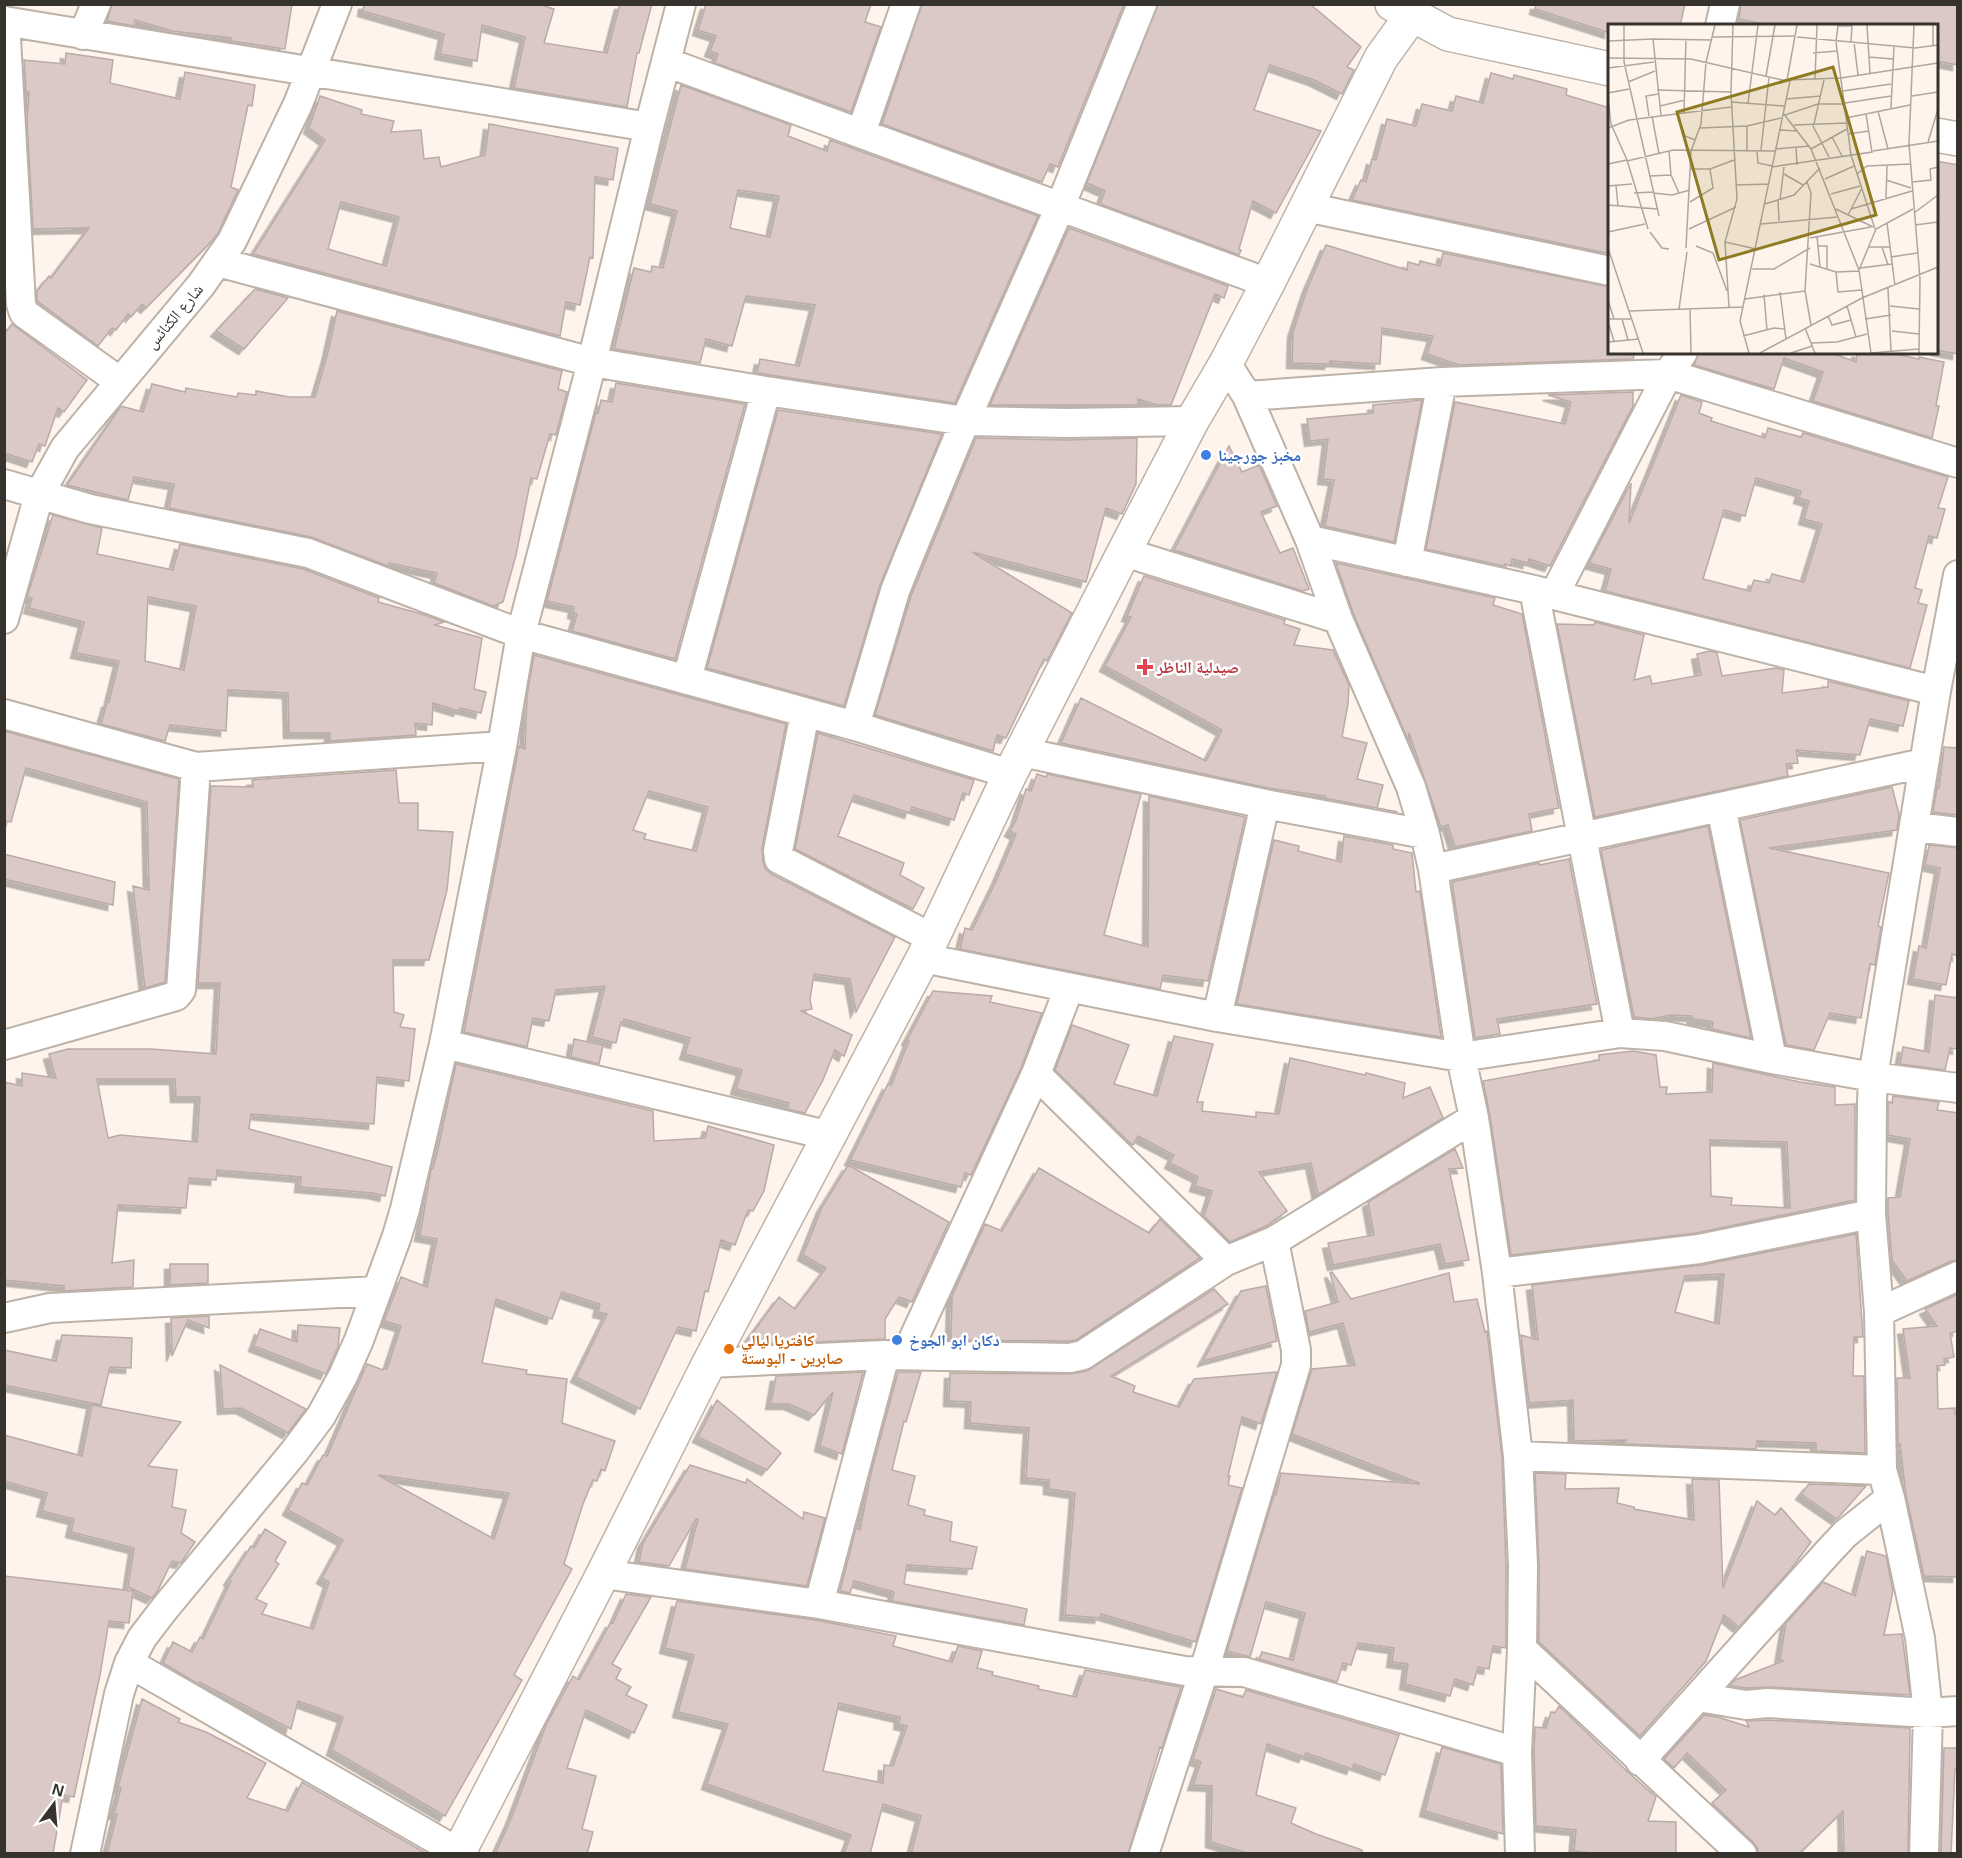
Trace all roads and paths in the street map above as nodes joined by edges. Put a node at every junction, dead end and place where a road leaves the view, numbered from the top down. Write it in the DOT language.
graph roads {
  1 [pos="96,4"];
  2 [pos="338,4"];
  3 [pos="681,4"];
  4 [pos="906,4"];
  5 [pos="1142,4"];
  6 [pos="1382,4"];
  7 [pos="1725,4"];
  8 [pos="1407,8"];
  9 [pos="5,21"];
  10 [pos="1720,24"];
  11 [pos="83,35"];
  12 [pos="1381,57"];
  13 [pos="666,62"];
  14 [pos="1608,69"];
  15 [pos="311,72"];
  16 [pos="649,127"];
  17 [pos="861,133"];
  18 [pos="1938,135"];
  19 [pos="1958,140"];
  20 [pos="1060,207"];
  21 [pos="1306,207"];
  22 [pos="218,262"];
  23 [pos="1608,271"];
  24 [pos="1268,283"];
  25 [pos="592,362"];
  26 [pos="1226,363"];
  27 [pos="1676,363"];
  28 [pos="119,381"];
  29 [pos="1442,382"];
  30 [pos="766,391"];
  31 [pos="1247,396"];
  32 [pos="966,421"];
  33 [pos="1192,421"];
  34 [pos="1958,463"];
  35 [pos="4,484"];
  36 [pos="39,495"];
  37 [pos="1310,540"];
  38 [pos="1124,552"];
  39 [pos="1407,562"];
  40 [pos="1958,575"];
  41 [pos="1544,593"];
  42 [pos="4,619"];
  43 [pos="1338,619"];
  44 [pos="1952,629"];
  45 [pos="521,634"];
  46 [pos="687,679"];
  47 [pos="1936,691"];
  48 [pos="805,712"];
  49 [pos="4,714"];
  50 [pos="855,726"];
  51 [pos="502,746"];
  52 [pos="1016,763"];
  53 [pos="1924,763"];
  54 [pos="196,767"];
  55 [pos="1265,804"];
  56 [pos="1721,807"];
  57 [pos="1915,827"];
  58 [pos="1958,832"];
  59 [pos="1425,834"];
  60 [pos="1582,837"];
  61 [pos="1434,869"];
  62 [pos="928,948"];
  63 [pos="1069,988"];
  64 [pos="1217,1017"];
  65 [pos="1620,1033"];
  66 [pos="444,1044"];
  67 [pos="4,1045"];
  68 [pos="1461,1057"];
  69 [pos="1773,1059"];
  70 [pos="1036,1074"];
  71 [pos="1873,1077"];
  72 [pos="1958,1088"];
  73 [pos="1473,1118"];
  74 [pos="831,1136"];
  75 [pos="1871,1214"];
  76 [pos="1274,1241"];
  77 [pos="1227,1262"];
  78 [pos="1497,1273"];
  79 [pos="1958,1276"];
  80 [pos="378,1291"];
  81 [pos="1879,1312"];
  82 [pos="4,1318"];
  83 [pos="896,1355"];
  84 [pos="710,1363"];
  85 [pos="1518,1456"];
  86 [pos="1882,1470"];
  87 [pos="1890,1498"];
  88 [pos="603,1574"];
  89 [pos="819,1604"];
  90 [pos="1522,1649"];
  91 [pos="129,1663"];
  92 [pos="1204,1671"];
  93 [pos="1698,1697"];
  94 [pos="1958,1711"];
  95 [pos="1928,1713"];
  96 [pos="1517,1752"];
  97 [pos="1640,1761"];
  98 [pos="458,1853"];
  99 [pos="85,1854"];
  100 [pos="1144,1854"];
  101 [pos="1520,1854"];
  102 [pos="1742,1854"];
  103 [pos="1924,1854"];
  1 -- 11 [label="street"];
  2 -- 15 [label="street, شارع الكنائس"];
  3 -- 13 [label="street"];
  4 -- 17 [label="street"];
  5 -- 20 [label="street"];
  6 -- 12 [label="street"];
  7 -- 10 [label="street"];
  8 -- 12 [label="street"];
  8 -- 14 [label="street"];
  9 -- 11 [label="street"];
  9 -- 28 [label="street"];
  11 -- 15 [label="street"];
  12 -- 21 [label="street"];
  13 -- 16 [label="street"];
  13 -- 17 [label="street"];
  15 -- 16 [label="street"];
  15 -- 22 [label="street, شارع الكنائس"];
  16 -- 25 [label="street"];
  17 -- 20 [label="street"];
  18 -- 19 [label="street"];
  20 -- 24 [label="street"];
  20 -- 32 [label="street"];
  21 -- 23 [label="street"];
  21 -- 24 [label="street"];
  22 -- 25 [label="street"];
  22 -- 28 [label="street, شارع الكنائس"];
  24 -- 26 [label="street"];
  25 -- 30 [label="street"];
  25 -- 45 [label="street"];
  26 -- 31 [label="street"];
  26 -- 33 [label="street"];
  27 -- 29 [label="street"];
  27 -- 34 [label="street"];
  27 -- 41 [label="street"];
  28 -- 36 [label="street, شارع الكنائس"];
  29 -- 31 [label="street"];
  29 -- 39 [label="street"];
  30 -- 32 [label="street"];
  30 -- 46 [label="street"];
  31 -- 37 [label="street"];
  32 -- 33 [label="street"];
  32 -- 50 [label="street"];
  33 -- 38 [label="street"];
  35 -- 36 [label="street"];
  36 -- 42 [label="street, شارع الكنائس"];
  36 -- 45 [label="street"];
  37 -- 39 [label="street"];
  37 -- 43 [label="street"];
  38 -- 43 [label="street"];
  38 -- 52 [label="street"];
  39 -- 41 [label="street"];
  40 -- 44 [label="street"];
  41 -- 47 [label="street"];
  41 -- 60 [label="street"];
  43 -- 59 [label="street"];
  44 -- 47 [label="street"];
  45 -- 46 [label="street"];
  45 -- 51 [label="street"];
  46 -- 48 [label="street"];
  47 -- 53 [label="street"];
  48 -- 50 [label="street"];
  48 -- 62 [label="street"];
  49 -- 54 [label="street"];
  50 -- 52 [label="street"];
  51 -- 54 [label="street"];
  51 -- 66 [label="street"];
  52 -- 55 [label="street"];
  52 -- 62 [label="street"];
  53 -- 56 [label="street"];
  53 -- 57 [label="street"];
  54 -- 67 [label="street"];
  55 -- 59 [label="street"];
  55 -- 64 [label="street"];
  56 -- 60 [label="street"];
  56 -- 69 [label="street"];
  57 -- 58 [label="street"];
  57 -- 71 [label="street"];
  59 -- 61 [label="street"];
  60 -- 61 [label="street"];
  60 -- 65 [label="street"];
  61 -- 68 [label="street"];
  62 -- 63 [label="street"];
  62 -- 74 [label="street"];
  63 -- 64 [label="street"];
  63 -- 70 [label="street"];
  64 -- 68 [label="street"];
  65 -- 68 [label="street"];
  65 -- 69 [label="street"];
  66 -- 74 [label="street"];
  66 -- 80 [label="street"];
  68 -- 73 [label="street"];
  69 -- 71 [label="street"];
  70 -- 77 [label="street"];
  70 -- 83 [label="street"];
  71 -- 72 [label="street"];
  71 -- 75 [label="street"];
  73 -- 76 [label="street"];
  73 -- 78 [label="street"];
  74 -- 84 [label="street"];
  75 -- 78 [label="street"];
  75 -- 81 [label="street"];
  76 -- 77 [label="street"];
  76 -- 92 [label="street"];
  77 -- 83 [label="street"];
  78 -- 85 [label="street"];
  79 -- 81 [label="street"];
  80 -- 82 [label="street"];
  80 -- 91 [label="street"];
  81 -- 86 [label="street"];
  83 -- 84 [label="street"];
  83 -- 89 [label="street"];
  84 -- 88 [label="street"];
  85 -- 86 [label="street"];
  85 -- 90 [label="street"];
  86 -- 87 [label="street"];
  87 -- 93 [label="street"];
  87 -- 95 [label="street"];
  88 -- 89 [label="street"];
  88 -- 98 [label="street"];
  89 -- 92 [label="street"];
  90 -- 96 [label="street"];
  90 -- 97 [label="street"];
  91 -- 98 [label="street"];
  91 -- 99 [label="street"];
  92 -- 96 [label="street"];
  92 -- 100 [label="street"];
  93 -- 95 [label="street"];
  93 -- 97 [label="street"];
  94 -- 95 [label="street"];
  95 -- 103 [label="street"];
  96 -- 101 [label="street"];
  97 -- 102 [label="street"];
}
